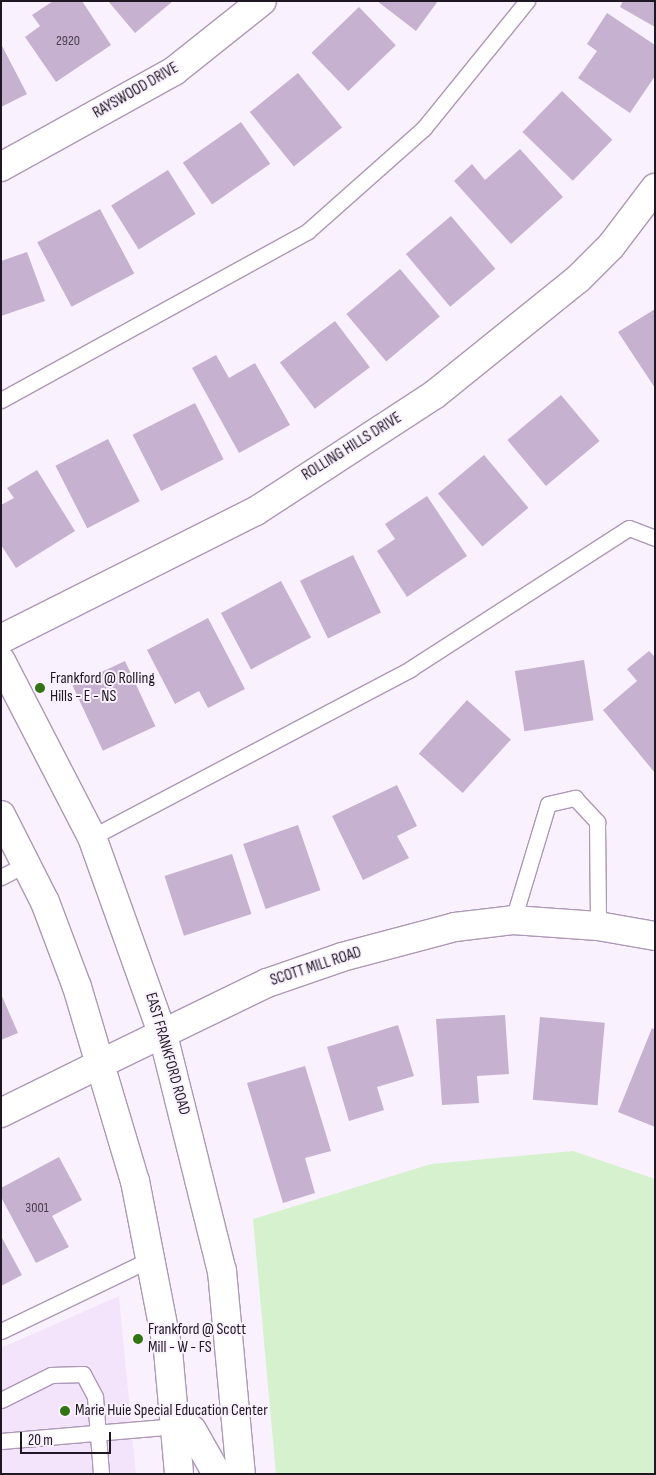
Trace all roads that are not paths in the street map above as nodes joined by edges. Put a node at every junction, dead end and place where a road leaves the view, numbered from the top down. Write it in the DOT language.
graph roads {
  1 [pos="262,1"];
  2 [pos="527,1"];
  3 [pos="1,167"];
  4 [pos="655,188"];
  5 [pos="1,400"];
  6 [pos="655,538"];
  7 [pos="1,639"];
  8 [pos="1,662"];
  9 [pos="1,815"];
  10 [pos="92,837"];
  11 [pos="26,864"];
  12 [pos="1,877"];
  13 [pos="513,920"];
  14 [pos="598,926"];
  15 [pos="655,936"];
  16 [pos="163,1036"];
  17 [pos="102,1063"];
  18 [pos="1,1113"];
  19 [pos="153,1258"];
  20 [pos="1,1330"];
  21 [pos="1,1400"];
  22 [pos="176,1426"];
  23 [pos="98,1431"];
  24 [pos="1,1441"];
  25 [pos="101,1474"];
  26 [pos="179,1474"];
  27 [pos="217,1474"];
  28 [pos="241,1474"];
  1 -- 3 [label="street, RAYSWOOD DRIVE"];
  2 -- 5 [label="lane"];
  4 -- 7 [label="street, ROLLING HILLS DRIVE"];
  6 -- 10 [label="lane"];
  8 -- 10 [label="street, EAST FRANKFORD ROAD"];
  9 -- 11 [label="street"];
  10 -- 16 [label="street, EAST FRANKFORD ROAD"];
  11 -- 12 [label="lane"];
  11 -- 17 [label="street"];
  13 -- 14 [label="street, SCOTT MILL ROAD"];
  13 -- 14 [label="lane"];
  13 -- 16 [label="street, SCOTT MILL ROAD"];
  14 -- 15 [label="street, SCOTT MILL ROAD"];
  16 -- 17 [label="street, SCOTT MILL ROAD"];
  16 -- 28 [label="street, EAST FRANKFORD ROAD"];
  17 -- 18 [label="street, SCOTT MILL ROAD"];
  17 -- 19 [label="street"];
  19 -- 20 [label="lane"];
  19 -- 22 [label="street"];
  21 -- 23 [label="lane"];
  22 -- 23 [label="lane"];
  22 -- 26 [label="street"];
  22 -- 27 [label="street"];
  23 -- 24 [label="lane"];
  23 -- 25 [label="lane"];
}
